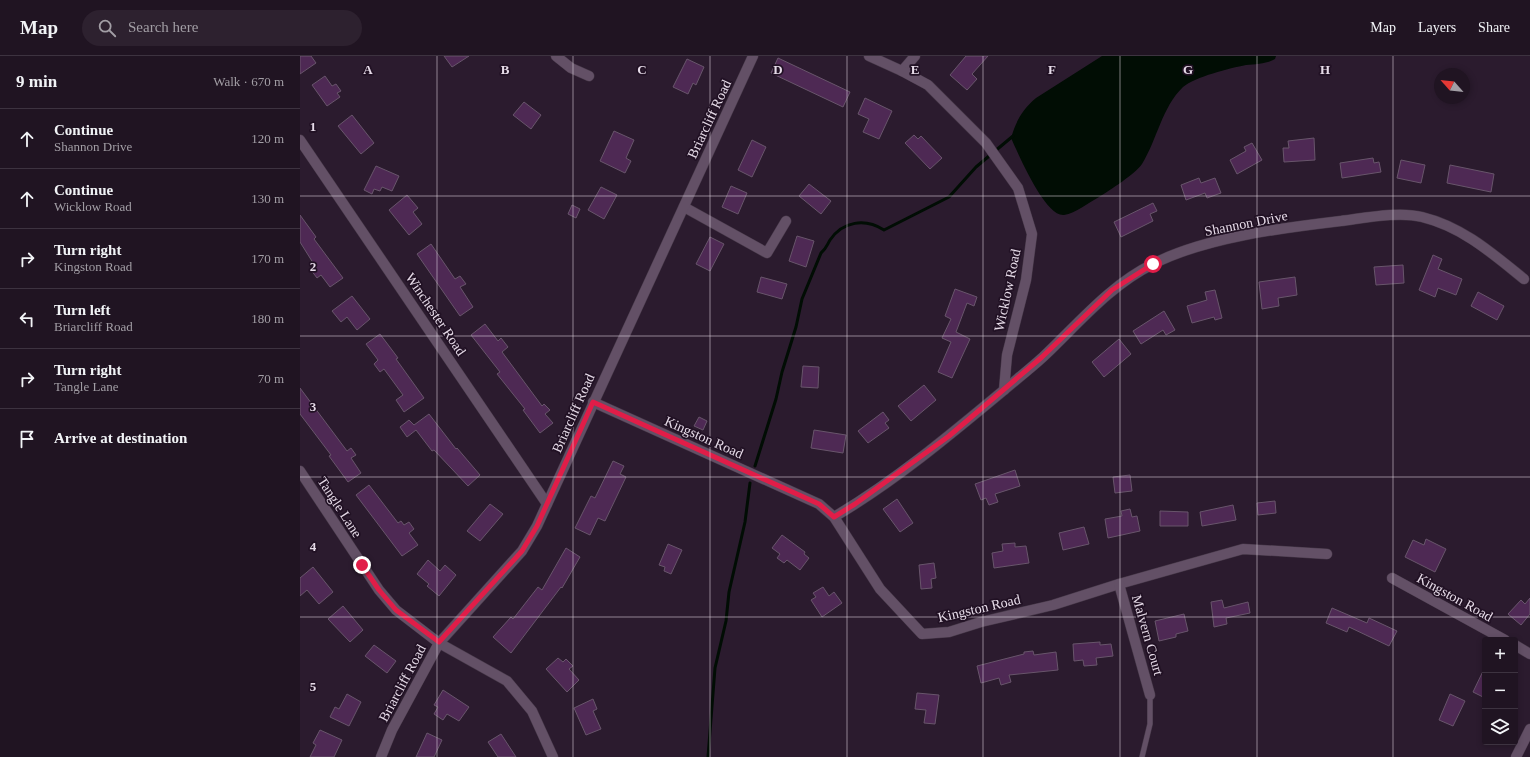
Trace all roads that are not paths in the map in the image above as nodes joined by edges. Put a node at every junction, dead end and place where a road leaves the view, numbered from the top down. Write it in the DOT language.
graph roads {
  1 [pos="556,56"];
  2 [pos="753,56"];
  3 [pos="869,56"];
  4 [pos="915,56"];
  5 [pos="902,70"];
  6 [pos="589,76"];
  7 [pos="300,140"];
  8 [pos="684,208"];
  9 [pos="786,221"];
  10 [pos="1524,279"];
  11 [pos="1004,390"];
  12 [pos="593,402"];
  13 [pos="300,472"];
  14 [pos="547,504"];
  15 [pos="834,517"];
  16 [pos="1327,554"];
  17 [pos="1392,578"];
  18 [pos="1119,584"];
  19 [pos="1500,637"];
  20 [pos="439,642"];
  21 [pos="1518,647"];
  22 [pos="1530,654"];
  23 [pos="1150,694"];
  24 [pos="1530,729"];
  25 [pos="381,757"];
  26 [pos="554,757"];
  27 [pos="1142,757"];
  28 [pos="1516,757"];
  1 -- 6 [label="street"];
  2 -- 8 [label="street, Briarcliff Road"];
  3 -- 5 [label="street, Wicklow Road"];
  4 -- 5 [label="street"];
  5 -- 11 [label="street, Wicklow Road"];
  7 -- 14 [label="street, Winchester Road"];
  8 -- 9 [label="street"];
  8 -- 12 [label="street, Briarcliff Road"];
  10 -- 11 [label="street, Shannon Drive"];
  11 -- 15 [label="street"];
  12 -- 14 [label="street, Briarcliff Road"];
  12 -- 15 [label="street, Kingston Road"];
  13 -- 20 [label="street, Tangle Lane"];
  14 -- 20 [label="street, Briarcliff Road"];
  15 -- 18 [label="street, Kingston Road"];
  16 -- 18 [label="street, Kingston Road"];
  17 -- 19 [label="street, Kingston Road"];
  18 -- 23 [label="street, Malvern Court"];
  20 -- 25 [label="street, Briarcliff Road"];
  20 -- 26 [label="street, Tangle Lane"];
  21 -- 22 [label="street"];
  23 -- 27 [label="lane"];
  24 -- 28 [label="street"];
}
